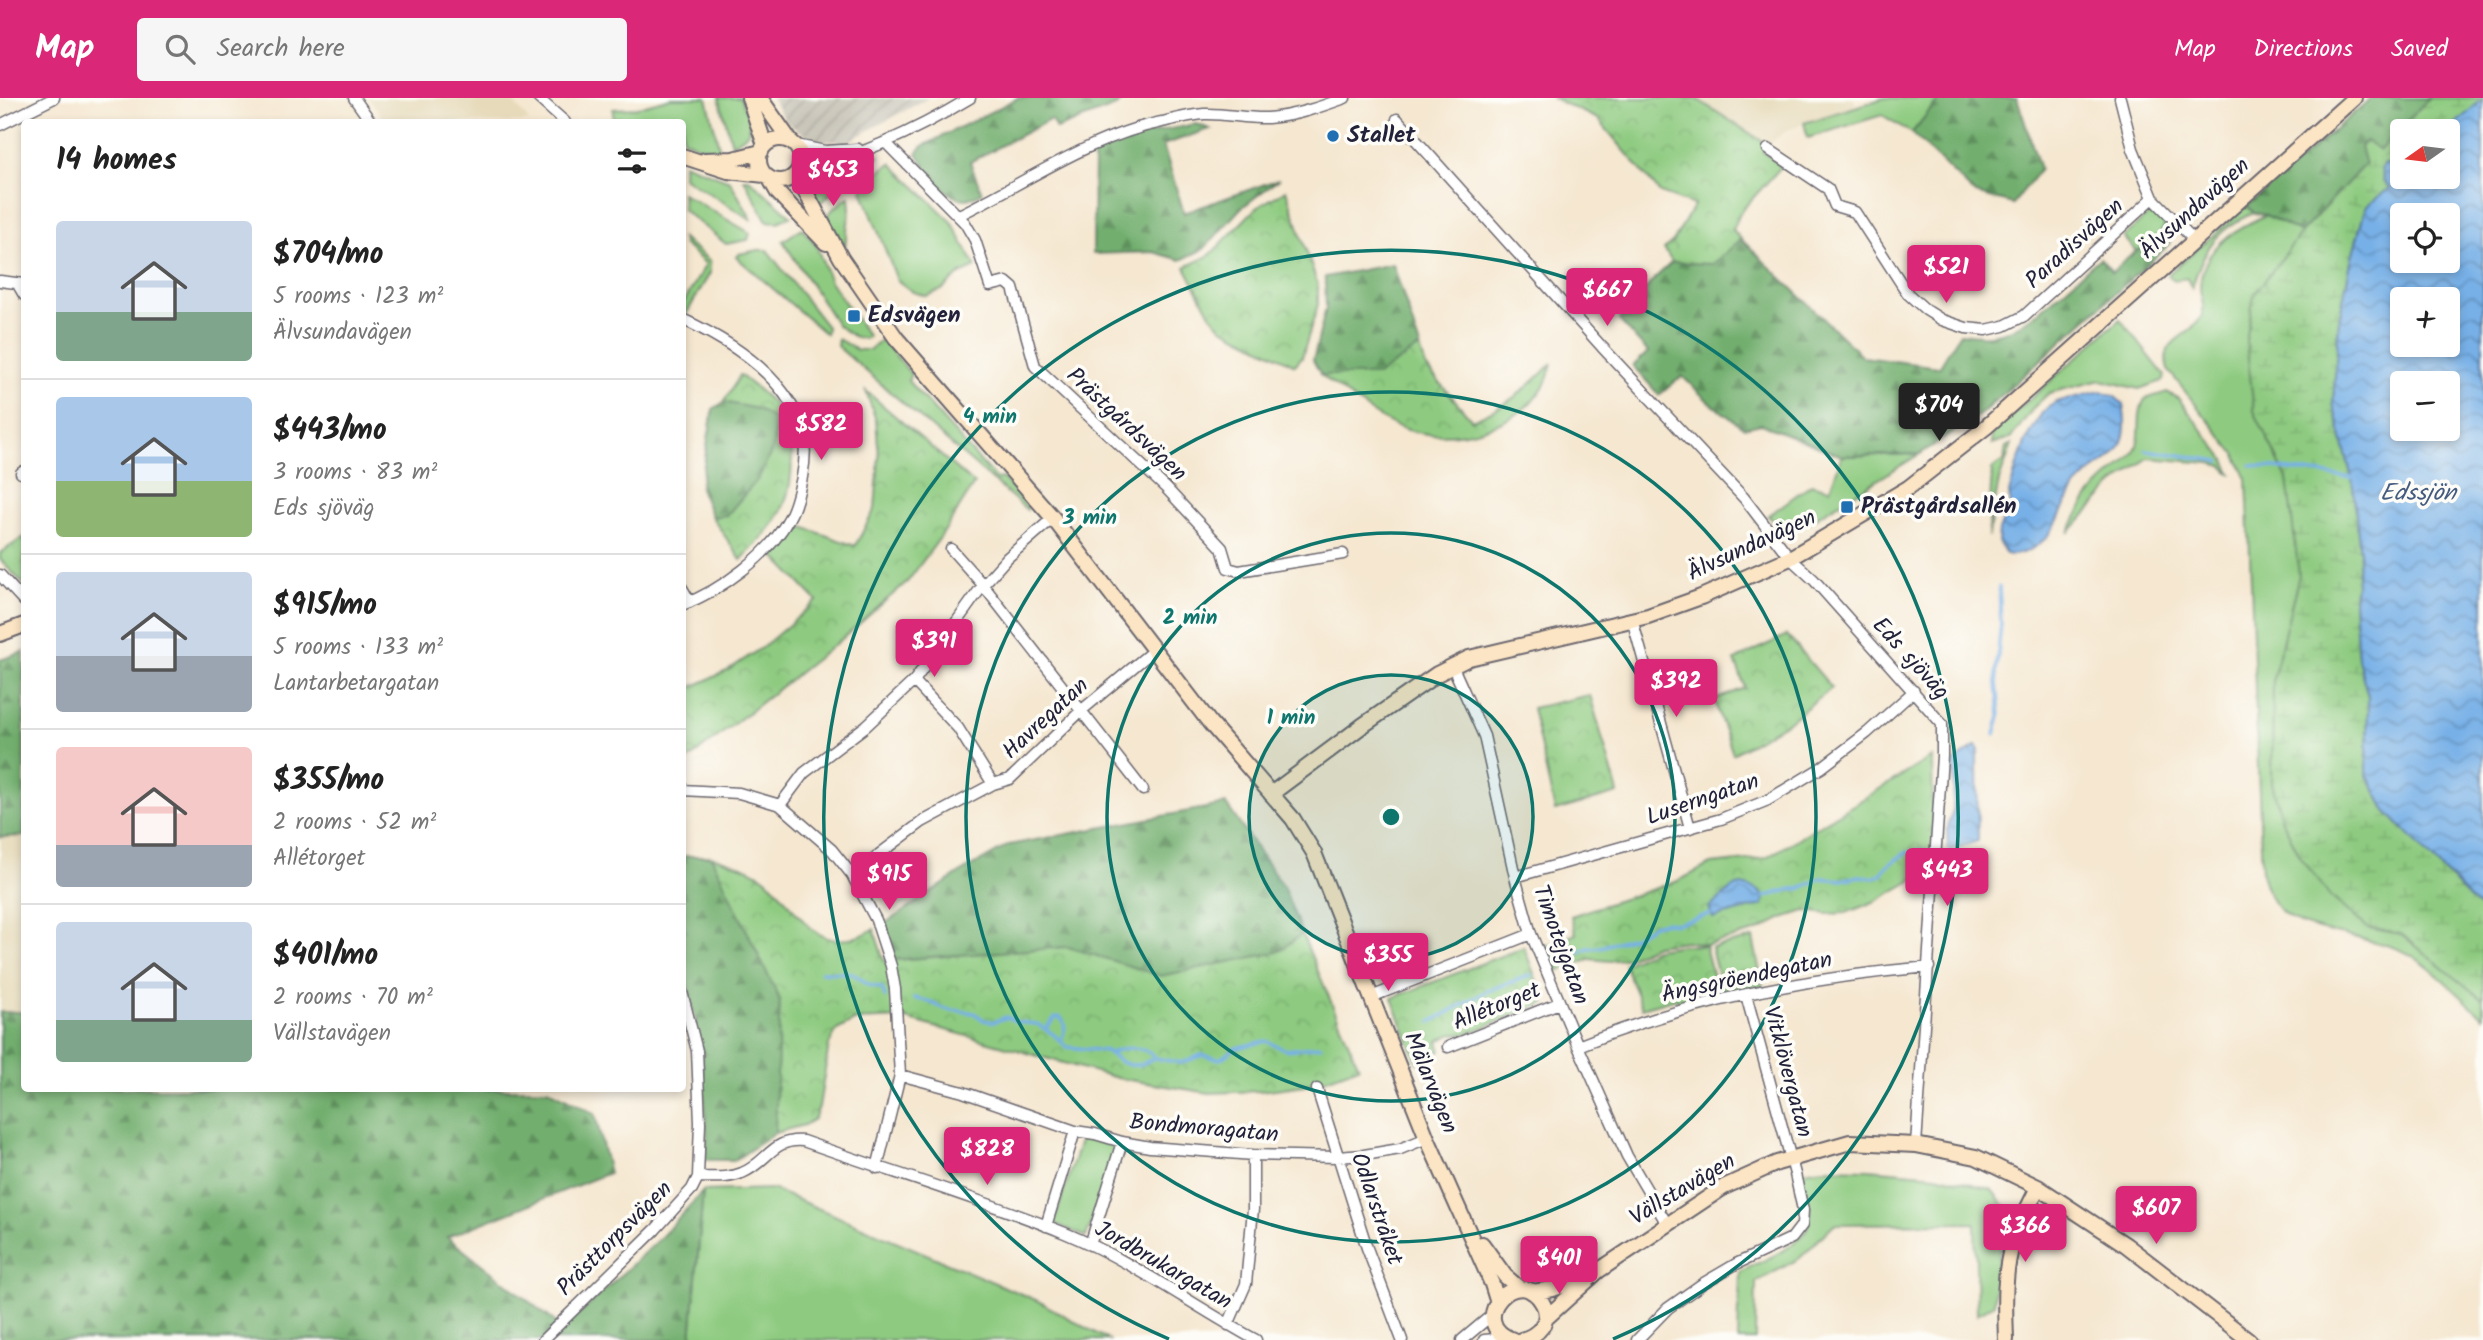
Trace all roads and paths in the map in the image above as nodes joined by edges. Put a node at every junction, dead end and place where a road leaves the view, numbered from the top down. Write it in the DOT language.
graph roads {
  1 [pos="54,98"];
  2 [pos="354,98"];
  3 [pos="538,98"];
  4 [pos="748,98"];
  5 [pos="760,98"];
  6 [pos="970,98"];
  7 [pos="1345,98"];
  8 [pos="2120,98"];
  9 [pos="2350,99"];
  10 [pos="369,119"];
  11 [pos="562,119"];
  12 [pos="1397,119"];
  13 [pos="0,125"];
  14 [pos="793,143"];
  15 [pos="886,143"];
  16 [pos="763,148"];
  17 [pos="869,148"];
  18 [pos="1768,149"];
  19 [pos="690,158"];
  20 [pos="798,172"];
  21 [pos="768,177"];
  22 [pos="2153,198"];
  23 [pos="959,215"];
  24 [pos="2194,240"];
  25 [pos="841,258"];
  26 [pos="0,281"];
  27 [pos="21,283"];
  28 [pos="686,321"];
  29 [pos="1052,518"];
  30 [pos="951,549"];
  31 [pos="1343,554"];
  32 [pos="1790,558"];
  33 [pos="0,575"];
  34 [pos="982,585"];
  35 [pos="21,598"];
  36 [pos="686,604"];
  37 [pos="1632,619"];
  38 [pos="21,626"];
  39 [pos="0,634"];
  40 [pos="1155,649"];
  41 [pos="1452,665"];
  42 [pos="914,681"];
  43 [pos="1914,691"];
  44 [pos="1082,710"];
  45 [pos="993,783"];
  46 [pos="686,790"];
  47 [pos="1143,790"];
  48 [pos="1271,794"];
  49 [pos="780,805"];
  50 [pos="1690,828"];
  51 [pos="852,875"];
  52 [pos="1515,877"];
  53 [pos="1531,934"];
  54 [pos="1928,967"];
  55 [pos="1746,995"];
  56 [pos="1371,997"];
  57 [pos="1559,1003"];
  58 [pos="686,1008"];
  59 [pos="1577,1046"];
  60 [pos="1448,1047"];
  61 [pos="900,1075"];
  62 [pos="1317,1089"];
  63 [pos="1074,1131"];
  64 [pos="1427,1138"];
  65 [pos="1122,1142"];
  66 [pos="1916,1145"];
  67 [pos="1253,1155"];
  68 [pos="1337,1157"];
  69 [pos="1790,1158"];
  70 [pos="877,1168"];
  71 [pos="698,1177"];
  72 [pos="2038,1187"];
  73 [pos="1463,1218"];
  74 [pos="1667,1224"];
  75 [pos="1046,1226"];
  76 [pos="1090,1245"];
  77 [pos="1598,1271"];
  78 [pos="1525,1290"];
  79 [pos="1495,1307"];
  80 [pos="1546,1318"];
  81 [pos="1228,1325"];
  82 [pos="1538,1336"];
  83 [pos="1514,1339"];
  84 [pos="544,1340"];
  85 [pos="1256,1340"];
  86 [pos="1402,1340"];
  87 [pos="1462,1340"];
  88 [pos="1484,1340"];
  89 [pos="1637,1340"];
  90 [pos="2006,1340"];
  91 [pos="2249,1340"];
  1 -- 13 [label="street"];
  2 -- 10 [label="street"];
  3 -- 11 [label="street"];
  4 -- 16 [label="main road"];
  5 -- 14 [label="main road"];
  6 -- 15 [label="street"];
  7 -- 23 [label="street"];
  8 -- 22 [label="street, Paradisvägen"];
  9 -- 24 [label="main road, Älvsundavägen"];
  12 -- 32 [label="street"];
  14 -- 16 [label="main road"];
  14 -- 17 [label="street"];
  14 -- 20 [label="main road"];
  15 -- 17 [label="street"];
  15 -- 23 [label="street, Prästgårdsvägen"];
  16 -- 19 [label="main road"];
  16 -- 21 [label="main road"];
  17 -- 20 [label="street"];
  18 -- 22 [label="street, Paradisvägen"];
  19 -- 21 [label="main road"];
  20 -- 21 [label="main road"];
  20 -- 25 [label="main road, Mälarvägen"];
  21 -- 25 [label="main road, Mälarvägen"];
  22 -- 24 [label="street, Paradisvägen"];
  23 -- 31 [label="street, Prästgårdsvägen"];
  24 -- 32 [label="main road, Älvsundavägen"];
  25 -- 29 [label="main road, Mälarvägen"];
  26 -- 27 [label="street"];
  28 -- 36 [label="street"];
  29 -- 34 [label="street"];
  29 -- 40 [label="main road, Mälarvägen"];
  30 -- 34 [label="street"];
  32 -- 37 [label="main road, Älvsundavägen"];
  32 -- 43 [label="street, Eds sjöväg"];
  33 -- 35 [label="street"];
  34 -- 42 [label="street"];
  34 -- 44 [label="street"];
  37 -- 41 [label="main road, Älvsundavägen"];
  37 -- 50 [label="street"];
  38 -- 39 [label="main road"];
  40 -- 44 [label="street, Havregatan"];
  40 -- 48 [label="main road, Mälarvägen"];
  41 -- 48 [label="main road, Älvsundavägen"];
  41 -- 52 [label="street, Timotejgatan"];
  42 -- 45 [label="street"];
  42 -- 49 [label="street"];
  43 -- 50 [label="street, Luserngatan"];
  43 -- 54 [label="street, Eds sjöväg"];
  44 -- 45 [label="street, Havregatan"];
  44 -- 47 [label="street"];
  45 -- 51 [label="street, Havregatan"];
  46 -- 49 [label="street"];
  48 -- 56 [label="main road, Mälarvägen"];
  49 -- 51 [label="street"];
  50 -- 52 [label="street, Luserngatan"];
  51 -- 61 [label="street"];
  52 -- 53 [label="street, Timotejgatan"];
  53 -- 56 [label="street"];
  53 -- 57 [label="street, Timotejgatan"];
  54 -- 55 [label="street, Ängsgröendegatan"];
  54 -- 66 [label="street, Eds sjöväg"];
  55 -- 59 [label="street, Ängsgröendegatan"];
  55 -- 69 [label="street, Vitklövergatan"];
  56 -- 64 [label="main road, Mälarvägen"];
  57 -- 59 [label="street, Timotejgatan"];
  57 -- 60 [label="street, Allétorget"];
  58 -- 71 [label="street, Prästtorpsvägen"];
  59 -- 74 [label="street, Timotejgatan"];
  61 -- 63 [label="street, Bondmoragatan"];
  61 -- 70 [label="street"];
  62 -- 68 [label="street, Odlarstråket"];
  63 -- 65 [label="street, Bondmoragatan"];
  63 -- 75 [label="street"];
  64 -- 68 [label="street, Bondmoragatan"];
  64 -- 73 [label="main road, Mälarvägen"];
  65 -- 67 [label="street, Bondmoragatan"];
  65 -- 76 [label="street"];
  66 -- 69 [label="main road, Vällstavägen"];
  66 -- 72 [label="main road, Vällstavägen"];
  67 -- 68 [label="street, Bondmoragatan"];
  67 -- 81 [label="street"];
  68 -- 86 [label="street, Odlarstråket"];
  69 -- 74 [label="main road, Vällstavägen"];
  69 -- 89 [label="street, Vitklövergatan"];
  70 -- 71 [label="street, Jordbrukargatan"];
  70 -- 75 [label="street, Jordbrukargatan"];
  71 -- 84 [label="street, Prästtorpsvägen"];
  72 -- 90 [label="main road"];
  72 -- 91 [label="main road"];
  73 -- 78 [label="main road, Mälarvägen"];
  73 -- 79 [label="main road, Mälarvägen"];
  74 -- 77 [label="main road, Vällstavägen"];
  75 -- 76 [label="street, Jordbrukargatan"];
  76 -- 81 [label="street, Jordbrukargatan"];
  77 -- 78 [label="main road, Vällstavägen"];
  77 -- 80 [label="main road, Vällstavägen"];
  78 -- 79 [label="main road"];
  78 -- 80 [label="main road"];
  79 -- 83 [label="main road"];
  79 -- 87 [label="street"];
  80 -- 82 [label="main road"];
  81 -- 85 [label="street, Jordbrukargatan"];
  82 -- 83 [label="main road"];
  83 -- 88 [label="street"];
}
